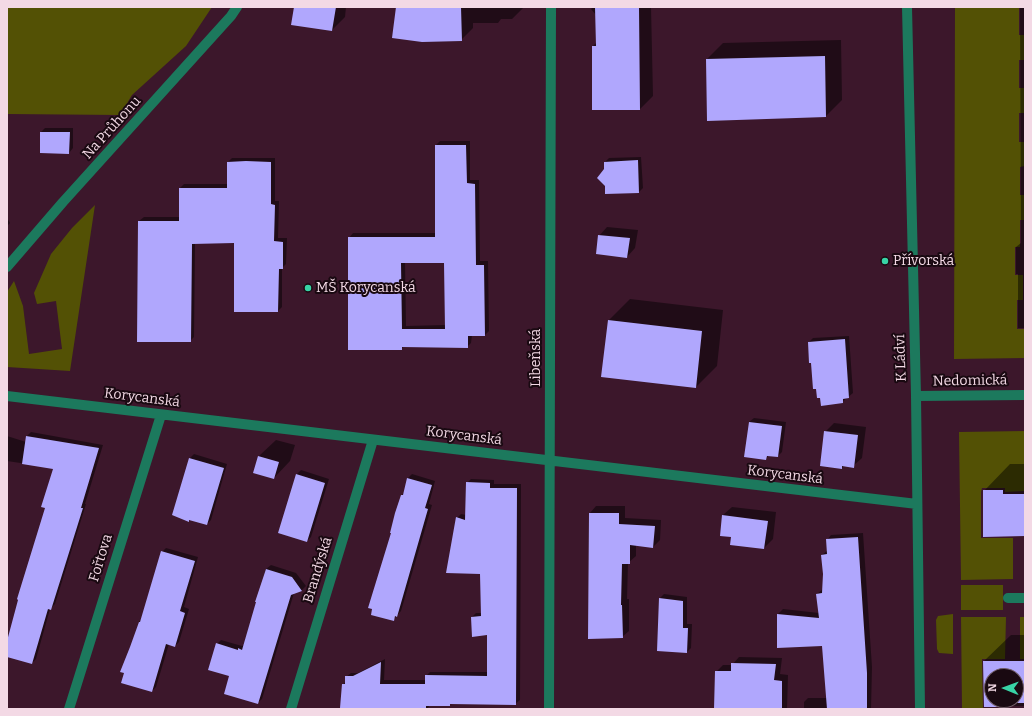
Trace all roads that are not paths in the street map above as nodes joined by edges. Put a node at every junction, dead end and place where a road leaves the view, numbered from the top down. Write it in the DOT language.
graph roads {
  1 [pos="237,7"];
  2 [pos="551,7"];
  3 [pos="907,7"];
  4 [pos="7,267"];
  5 [pos="1025,395"];
  6 [pos="7,396"];
  7 [pos="916,396"];
  8 [pos="161,415"];
  9 [pos="373,440"];
  10 [pos="550,461"];
  11 [pos="917,504"];
  12 [pos="1008,598"];
  13 [pos="1025,598"];
  14 [pos="69,709"];
  15 [pos="291,709"];
  16 [pos="549,709"];
  17 [pos="920,709"];
  1 -- 4 [label="street, Na Průhonu"];
  2 -- 10 [label="street, Libeňská"];
  3 -- 7 [label="street, K Ládví"];
  5 -- 7 [label="street, Nedomická"];
  6 -- 8 [label="street, Korycanská"];
  7 -- 11 [label="street, K Ládví"];
  8 -- 9 [label="street, Korycanská"];
  8 -- 14 [label="street, Fořtova"];
  9 -- 10 [label="street, Korycanská"];
  9 -- 15 [label="street, Brandýská"];
  10 -- 11 [label="street, Korycanská"];
  10 -- 16 [label="street, Libeňská"];
  11 -- 17 [label="street, K Ládví"];
  12 -- 13 [label="street"];
}
